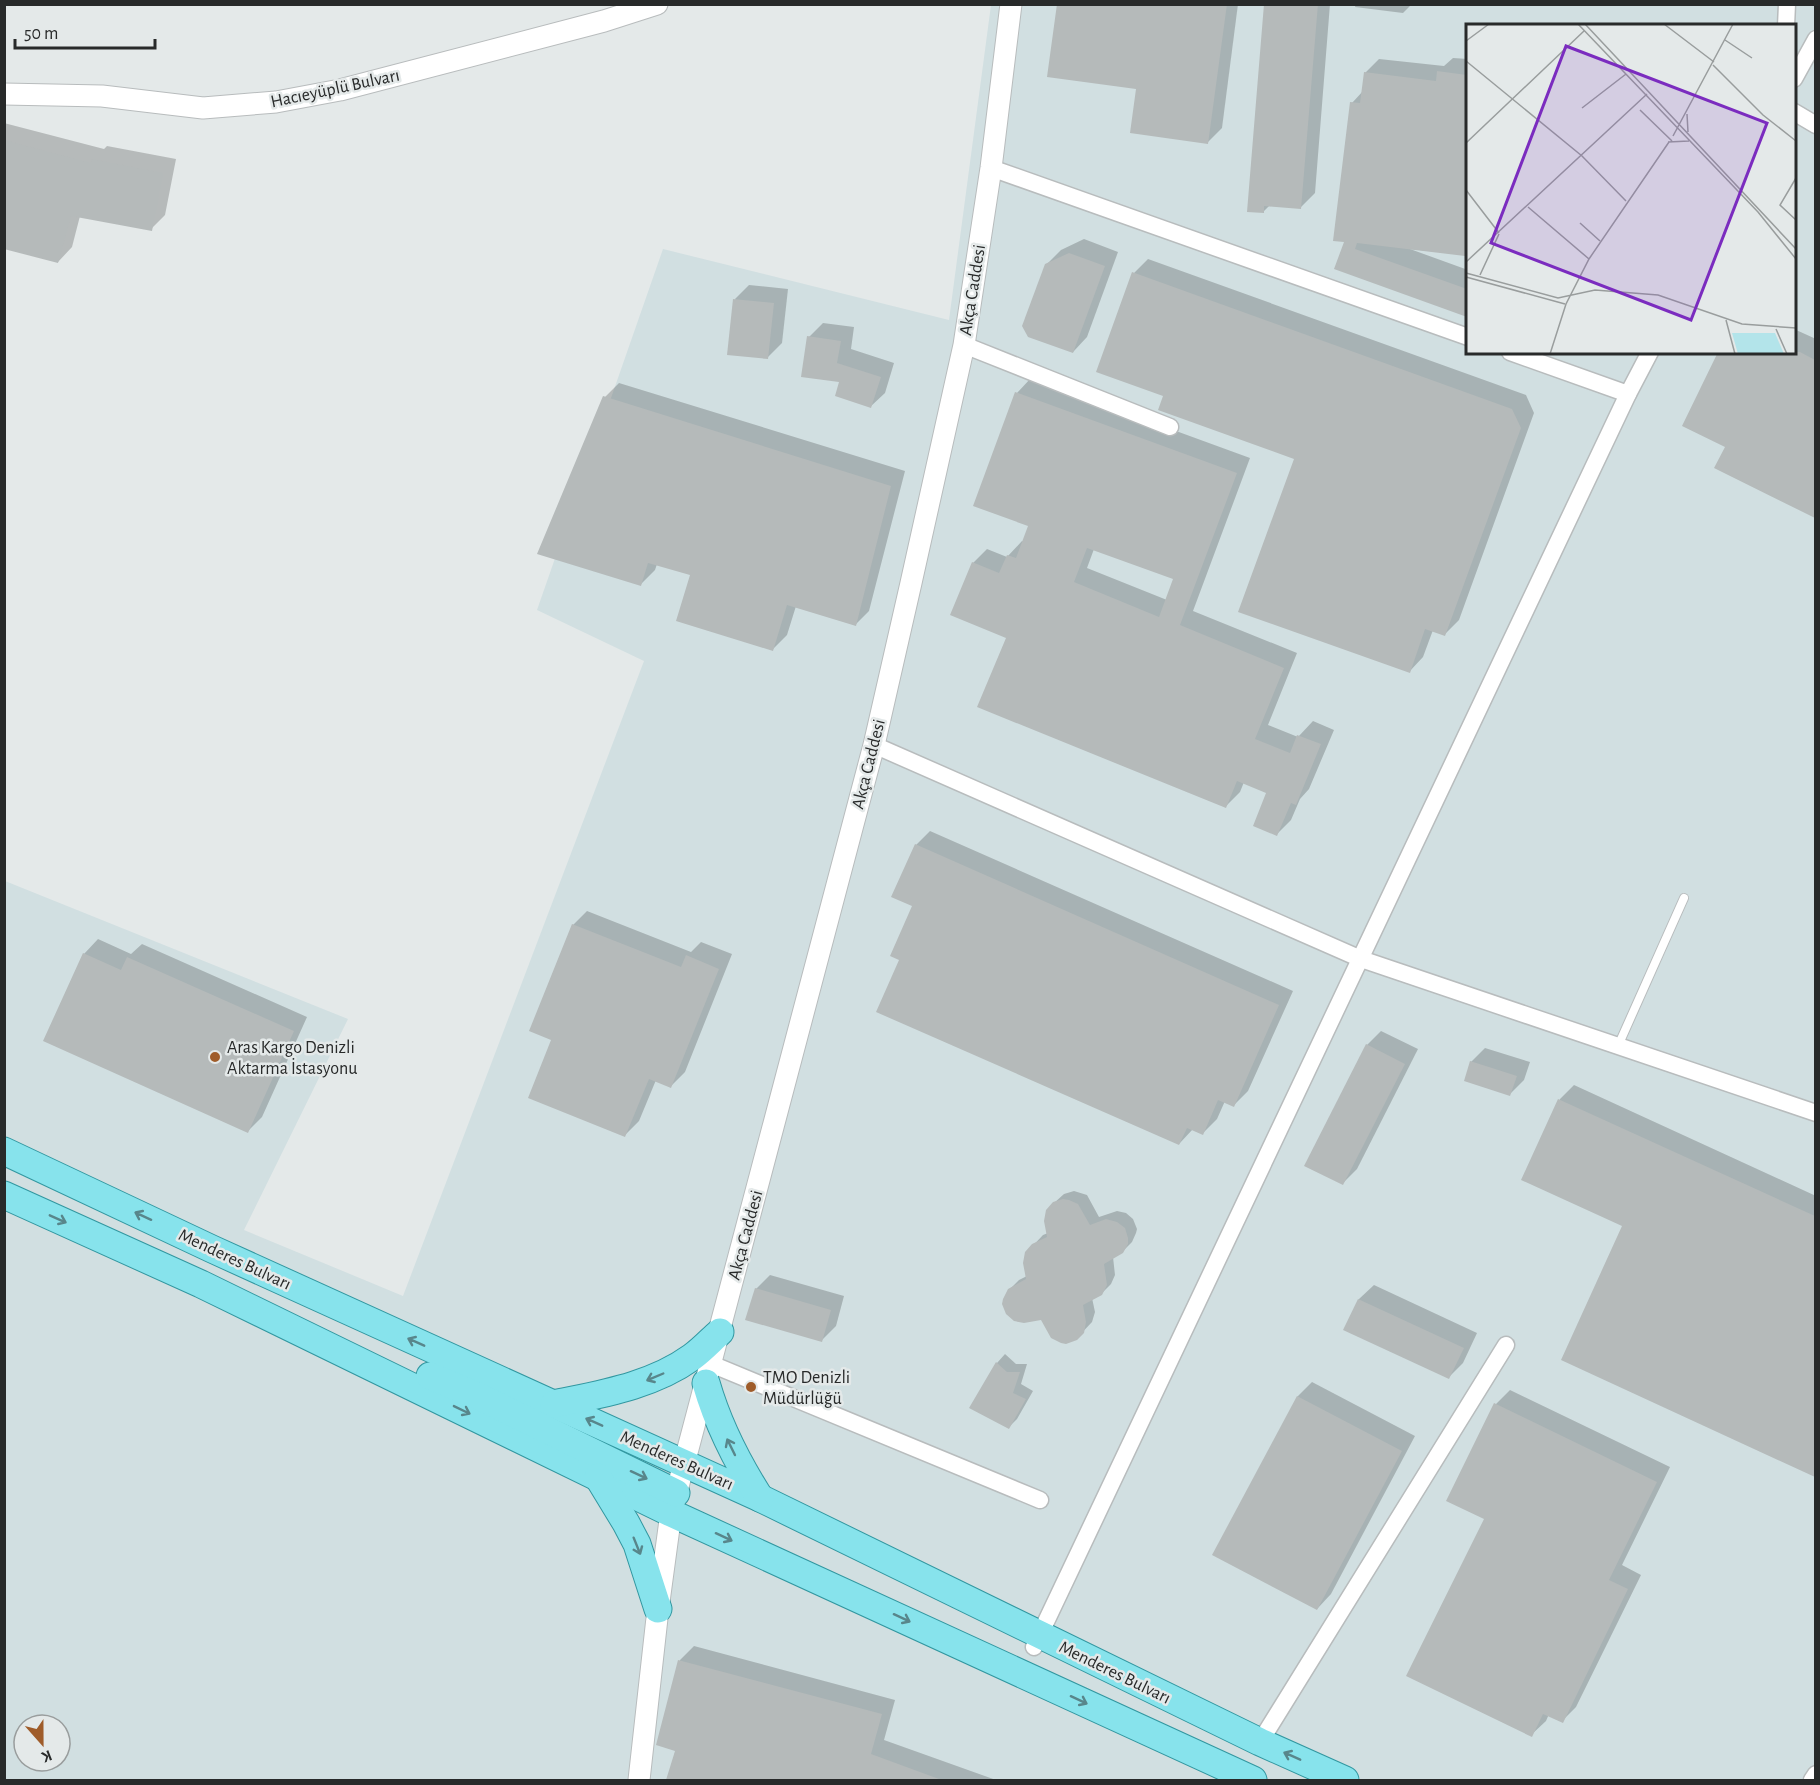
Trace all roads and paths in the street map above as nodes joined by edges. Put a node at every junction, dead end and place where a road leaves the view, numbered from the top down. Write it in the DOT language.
graph roads {
  1 [pos="657,4"];
  2 [pos="1011,4"];
  3 [pos="1787,4"];
  4 [pos="1786,24"];
  5 [pos="1815,39"];
  6 [pos="1796,75"];
  7 [pos="4,94"];
  8 [pos="1796,113"];
  9 [pos="1815,125"];
  10 [pos="991,168"];
  11 [pos="1466,337"];
  12 [pos="964,345"];
  13 [pos="1516,354"];
  14 [pos="1649,354"];
  15 [pos="1628,394"];
  16 [pos="1170,427"];
  17 [pos="874,745"];
  18 [pos="1684,898"];
  19 [pos="1361,959"];
  20 [pos="1618,1046"];
  21 [pos="1815,1113"];
  22 [pos="4,1151"];
  23 [pos="4,1195"];
  24 [pos="201,1284"];
  25 [pos="720,1332"];
  26 [pos="1506,1345"];
  27 [pos="703,1368"];
  28 [pos="554,1404"];
  29 [pos="598,1477"];
  30 [pos="678,1487"];
  31 [pos="760,1498"];
  32 [pos="1040,1500"];
  33 [pos="658,1609"];
  34 [pos="1037,1641"];
  35 [pos="1260,1742"];
  36 [pos="1815,1773"];
  37 [pos="639,1780"];
  38 [pos="1253,1780"];
  39 [pos="1345,1780"];
  40 [pos="1812,1780"];
  1 -- 7 [label="street, Hacıeyüplü Bulvarı"];
  2 -- 10 [label="street, Akça Caddesi"];
  3 -- 4 [label="street"];
  5 -- 6 [label="street"];
  8 -- 9 [label="street"];
  10 -- 11 [label="street"];
  10 -- 12 [label="street, Akça Caddesi"];
  12 -- 16 [label="street"];
  12 -- 17 [label="street, Akça Caddesi"];
  13 -- 15 [label="street"];
  14 -- 15 [label="street"];
  15 -- 19 [label="street"];
  17 -- 19 [label="street"];
  17 -- 25 [label="street, Akça Caddesi"];
  18 -- 20 [label="lane"];
  19 -- 20 [label="street"];
  19 -- 34 [label="street"];
  20 -- 21 [label="street"];
  28 -- 22 [label="main road, Menderes Bulvarı, one-way"];
  23 -- 24 [label="main road, Menderes Bulvarı, one-way"];
  24 -- 29 [label="main road, Menderes Bulvarı, one-way"];
  24 -- 30 [label="main road, one-way"];
  25 -- 27 [label="main road"];
  26 -- 35 [label="street"];
  27 -- 28 [label="main road, one-way"];
  27 -- 30 [label="street"];
  31 -- 27 [label="main road, one-way"];
  27 -- 32 [label="street"];
  30 -- 28 [label="main road, Menderes Bulvarı, one-way"];
  29 -- 30 [label="main road, Menderes Bulvarı"];
  29 -- 33 [label="main road, one-way"];
  30 -- 31 [label="main road, Menderes Bulvarı"];
  30 -- 33 [label="street"];
  30 -- 34 [label="main road"];
  30 -- 38 [label="main road, Menderes Bulvarı, one-way"];
  31 -- 34 [label="main road, Menderes Bulvarı"];
  33 -- 37 [label="street"];
  34 -- 35 [label="main road, Menderes Bulvarı"];
  39 -- 35 [label="main road, Menderes Bulvarı, one-way"];
  36 -- 40 [label="street"];
}
